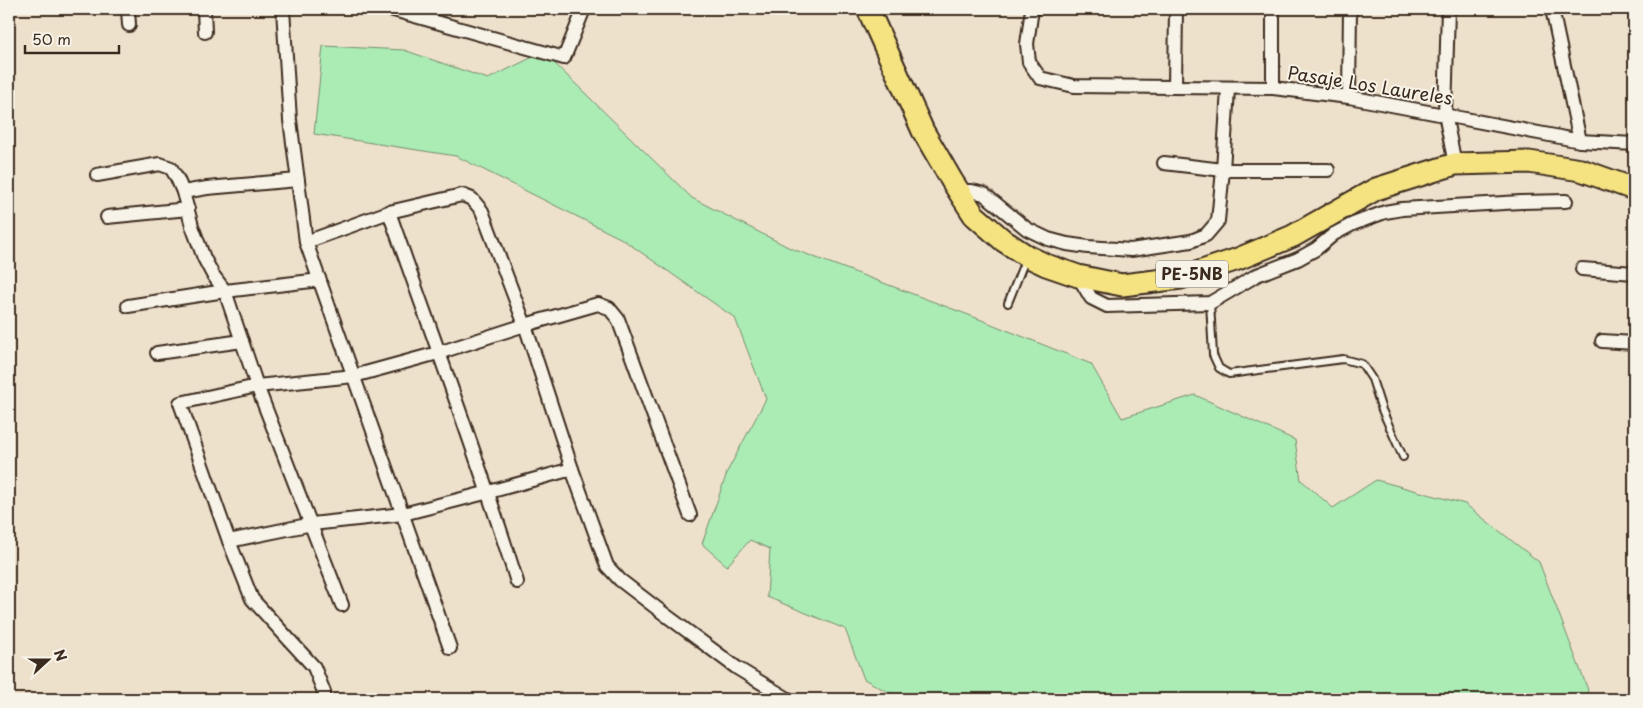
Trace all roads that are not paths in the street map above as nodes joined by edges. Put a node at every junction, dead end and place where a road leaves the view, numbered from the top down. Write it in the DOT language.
graph roads {
  1 [pos="128,9"];
  2 [pos="204,9"];
  3 [pos="283,9"];
  4 [pos="390,9"];
  5 [pos="584,9"];
  6 [pos="868,9"];
  7 [pos="1032,9"];
  8 [pos="1176,9"];
  9 [pos="1274,9"];
  10 [pos="1350,9"];
  11 [pos="1448,9"];
  12 [pos="1552,9"];
  13 [pos="129,25"];
  14 [pos="205,32"];
  15 [pos="1175,87"];
  16 [pos="1274,88"];
  17 [pos="1228,89"];
  18 [pos="1349,97"];
  19 [pos="1445,114"];
  20 [pos="1580,140"];
  21 [pos="1634,144"];
  22 [pos="1164,163"];
  23 [pos="1455,164"];
  24 [pos="1224,170"];
  25 [pos="1328,170"];
  26 [pos="97,175"];
  27 [pos="298,180"];
  28 [pos="1634,189"];
  29 [pos="958,191"];
  30 [pos="183,192"];
  31 [pos="1566,201"];
  32 [pos="188,209"];
  33 [pos="389,212"];
  34 [pos="107,217"];
  35 [pos="306,242"];
  36 [pos="1027,256"];
  37 [pos="1582,269"];
  38 [pos="1634,273"];
  39 [pos="1078,276"];
  40 [pos="320,280"];
  41 [pos="225,291"];
  42 [pos="1008,303"];
  43 [pos="1210,303"];
  44 [pos="128,306"];
  45 [pos="525,325"];
  46 [pos="242,341"];
  47 [pos="1602,341"];
  48 [pos="1634,343"];
  49 [pos="157,353"];
  50 [pos="438,353"];
  51 [pos="354,376"];
  52 [pos="258,386"];
  53 [pos="1403,458"];
  54 [pos="572,469"];
  55 [pos="489,492"];
  56 [pos="403,514"];
  57 [pos="690,515"];
  58 [pos="312,524"];
  59 [pos="229,542"];
  60 [pos="517,582"];
  61 [pos="342,606"];
  62 [pos="450,648"];
  63 [pos="324,699"];
  64 [pos="788,699"];
  1 -- 13 [label="street"];
  2 -- 14 [label="street"];
  3 -- 27 [label="street"];
  4 -- 5 [label="street"];
  6 -- 29 [label="highway, PE-5NB"];
  7 -- 15 [label="street, Pasaje Los Laureles"];
  8 -- 15 [label="street"];
  9 -- 16 [label="street"];
  10 -- 18 [label="street"];
  11 -- 19 [label="street"];
  12 -- 20 [label="street"];
  15 -- 17 [label="street, Pasaje Los Laureles"];
  16 -- 17 [label="street, Pasaje Los Laureles"];
  16 -- 18 [label="street, Pasaje Los Laureles"];
  17 -- 24 [label="street"];
  18 -- 19 [label="street, Pasaje Los Laureles"];
  19 -- 20 [label="street, Pasaje Los Laureles"];
  19 -- 23 [label="street"];
  20 -- 21 [label="street, Pasaje Los Laureles"];
  22 -- 24 [label="street"];
  23 -- 28 [label="highway, PE-5NB"];
  23 -- 39 [label="highway, PE-5NB"];
  24 -- 25 [label="street"];
  24 -- 29 [label="street"];
  26 -- 30 [label="street"];
  27 -- 30 [label="street"];
  27 -- 35 [label="street"];
  29 -- 36 [label="highway, PE-5NB"];
  30 -- 32 [label="street"];
  31 -- 43 [label="street"];
  32 -- 34 [label="street"];
  32 -- 41 [label="street"];
  33 -- 35 [label="street"];
  33 -- 45 [label="street"];
  33 -- 50 [label="street"];
  35 -- 40 [label="street"];
  36 -- 39 [label="highway, PE-5NB"];
  36 -- 42 [label="lane"];
  37 -- 38 [label="street"];
  39 -- 43 [label="street"];
  40 -- 41 [label="street"];
  40 -- 51 [label="street"];
  41 -- 44 [label="street"];
  41 -- 46 [label="street"];
  43 -- 53 [label="lane"];
  45 -- 50 [label="street"];
  45 -- 54 [label="street"];
  45 -- 57 [label="street"];
  46 -- 49 [label="street"];
  46 -- 52 [label="street"];
  47 -- 48 [label="street"];
  50 -- 51 [label="street"];
  50 -- 55 [label="street"];
  51 -- 52 [label="street"];
  51 -- 56 [label="street"];
  52 -- 58 [label="street"];
  52 -- 59 [label="street"];
  54 -- 55 [label="street"];
  54 -- 64 [label="street"];
  55 -- 56 [label="street"];
  55 -- 60 [label="street"];
  56 -- 58 [label="street"];
  56 -- 62 [label="street"];
  58 -- 59 [label="street"];
  58 -- 61 [label="street"];
  59 -- 63 [label="street"];
}
